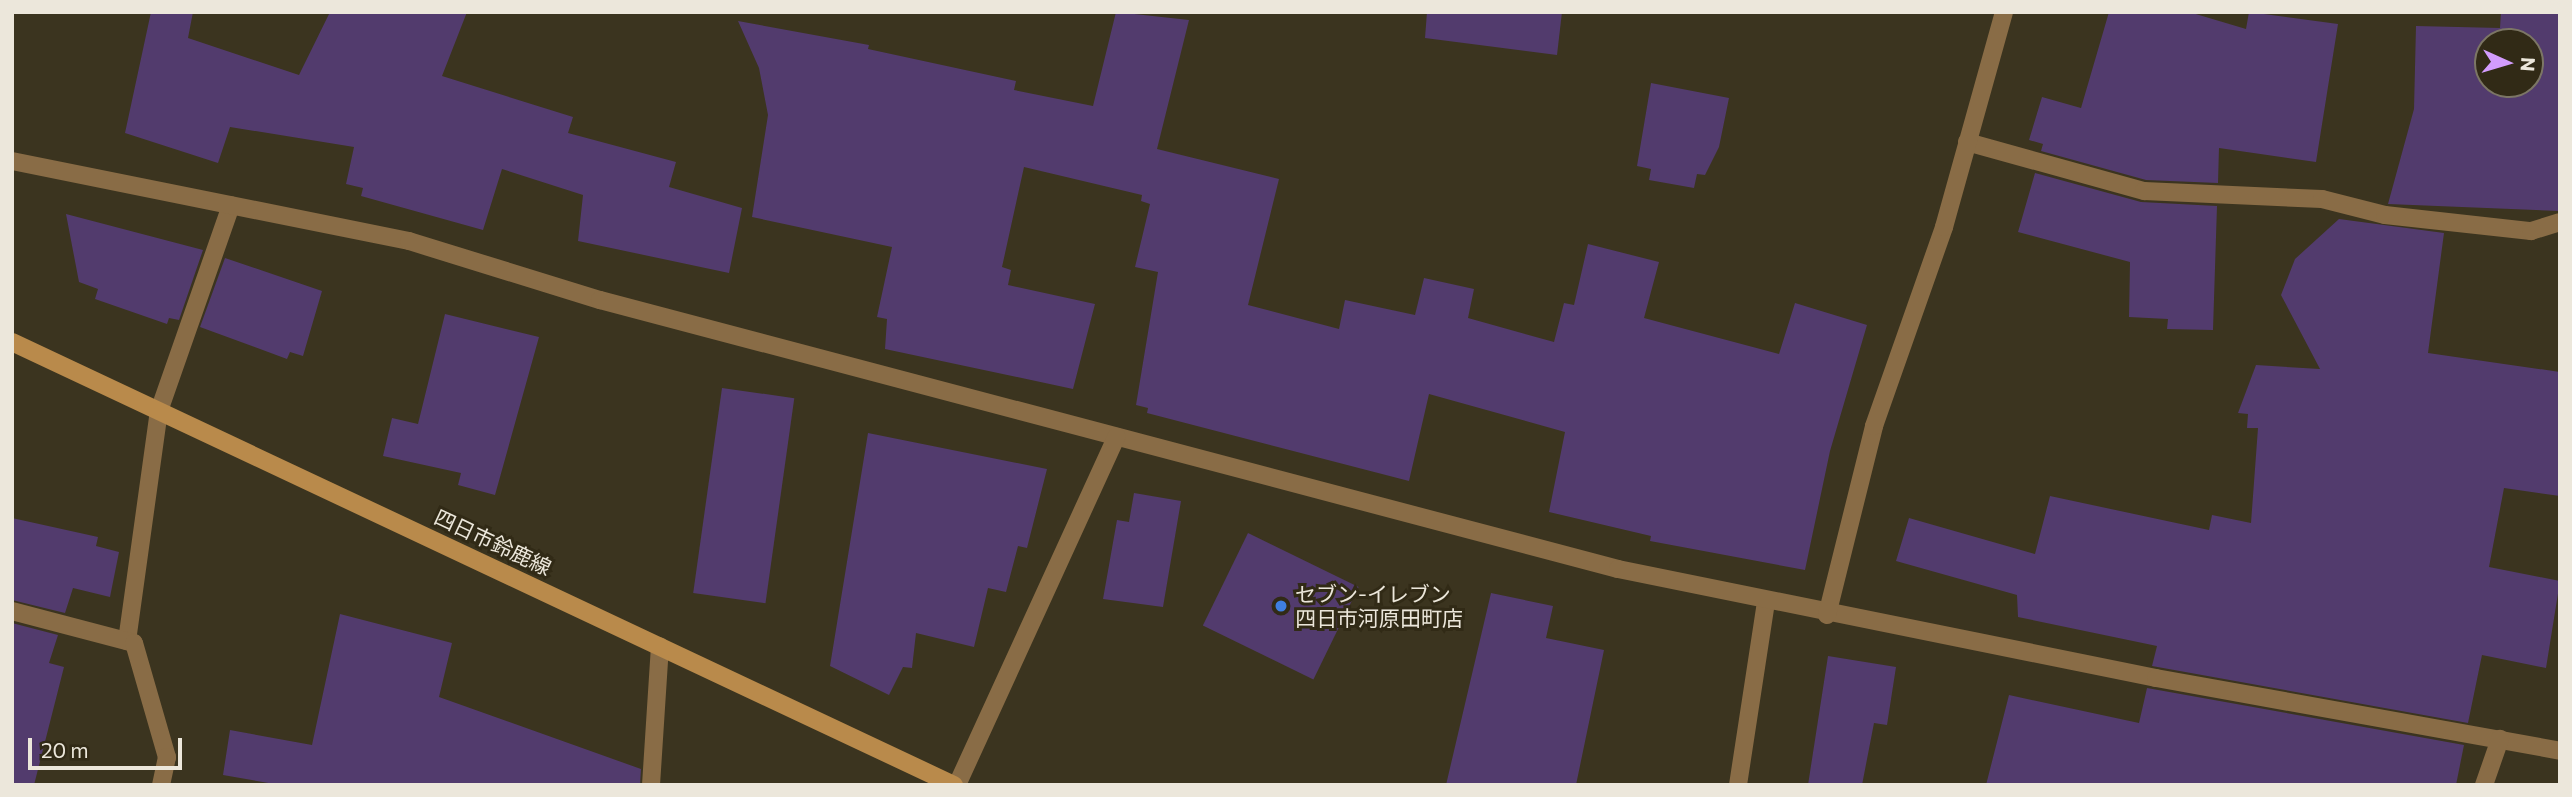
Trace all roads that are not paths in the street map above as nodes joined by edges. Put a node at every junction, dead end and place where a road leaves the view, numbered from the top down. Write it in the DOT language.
graph roads {
  1 [pos="2004,12"];
  2 [pos="1967,142"];
  3 [pos="12,161"];
  4 [pos="231,205"];
  5 [pos="2560,222"];
  6 [pos="12,342"];
  7 [pos="159,411"];
  8 [pos="1116,437"];
  9 [pos="1766,602"];
  10 [pos="12,611"];
  11 [pos="1827,615"];
  12 [pos="127,641"];
  13 [pos="660,646"];
  14 [pos="2500,739"];
  15 [pos="2560,751"];
  16 [pos="161,785"];
  17 [pos="651,785"];
  18 [pos="956,785"];
  19 [pos="1738,785"];
  20 [pos="2484,785"];
  1 -- 2 [label="street"];
  2 -- 5 [label="street"];
  2 -- 11 [label="street"];
  3 -- 4 [label="street"];
  4 -- 7 [label="street"];
  4 -- 8 [label="street"];
  6 -- 7 [label="main road, 四日市鈴鹿線"];
  7 -- 12 [label="street"];
  7 -- 13 [label="main road, 四日市鈴鹿線"];
  8 -- 9 [label="street"];
  8 -- 18 [label="street"];
  9 -- 11 [label="street"];
  9 -- 19 [label="street"];
  10 -- 12 [label="street"];
  11 -- 14 [label="street"];
  12 -- 16 [label="street"];
  13 -- 17 [label="street"];
  13 -- 18 [label="main road, 四日市鈴鹿線"];
  14 -- 15 [label="street"];
  14 -- 20 [label="street"];
}
